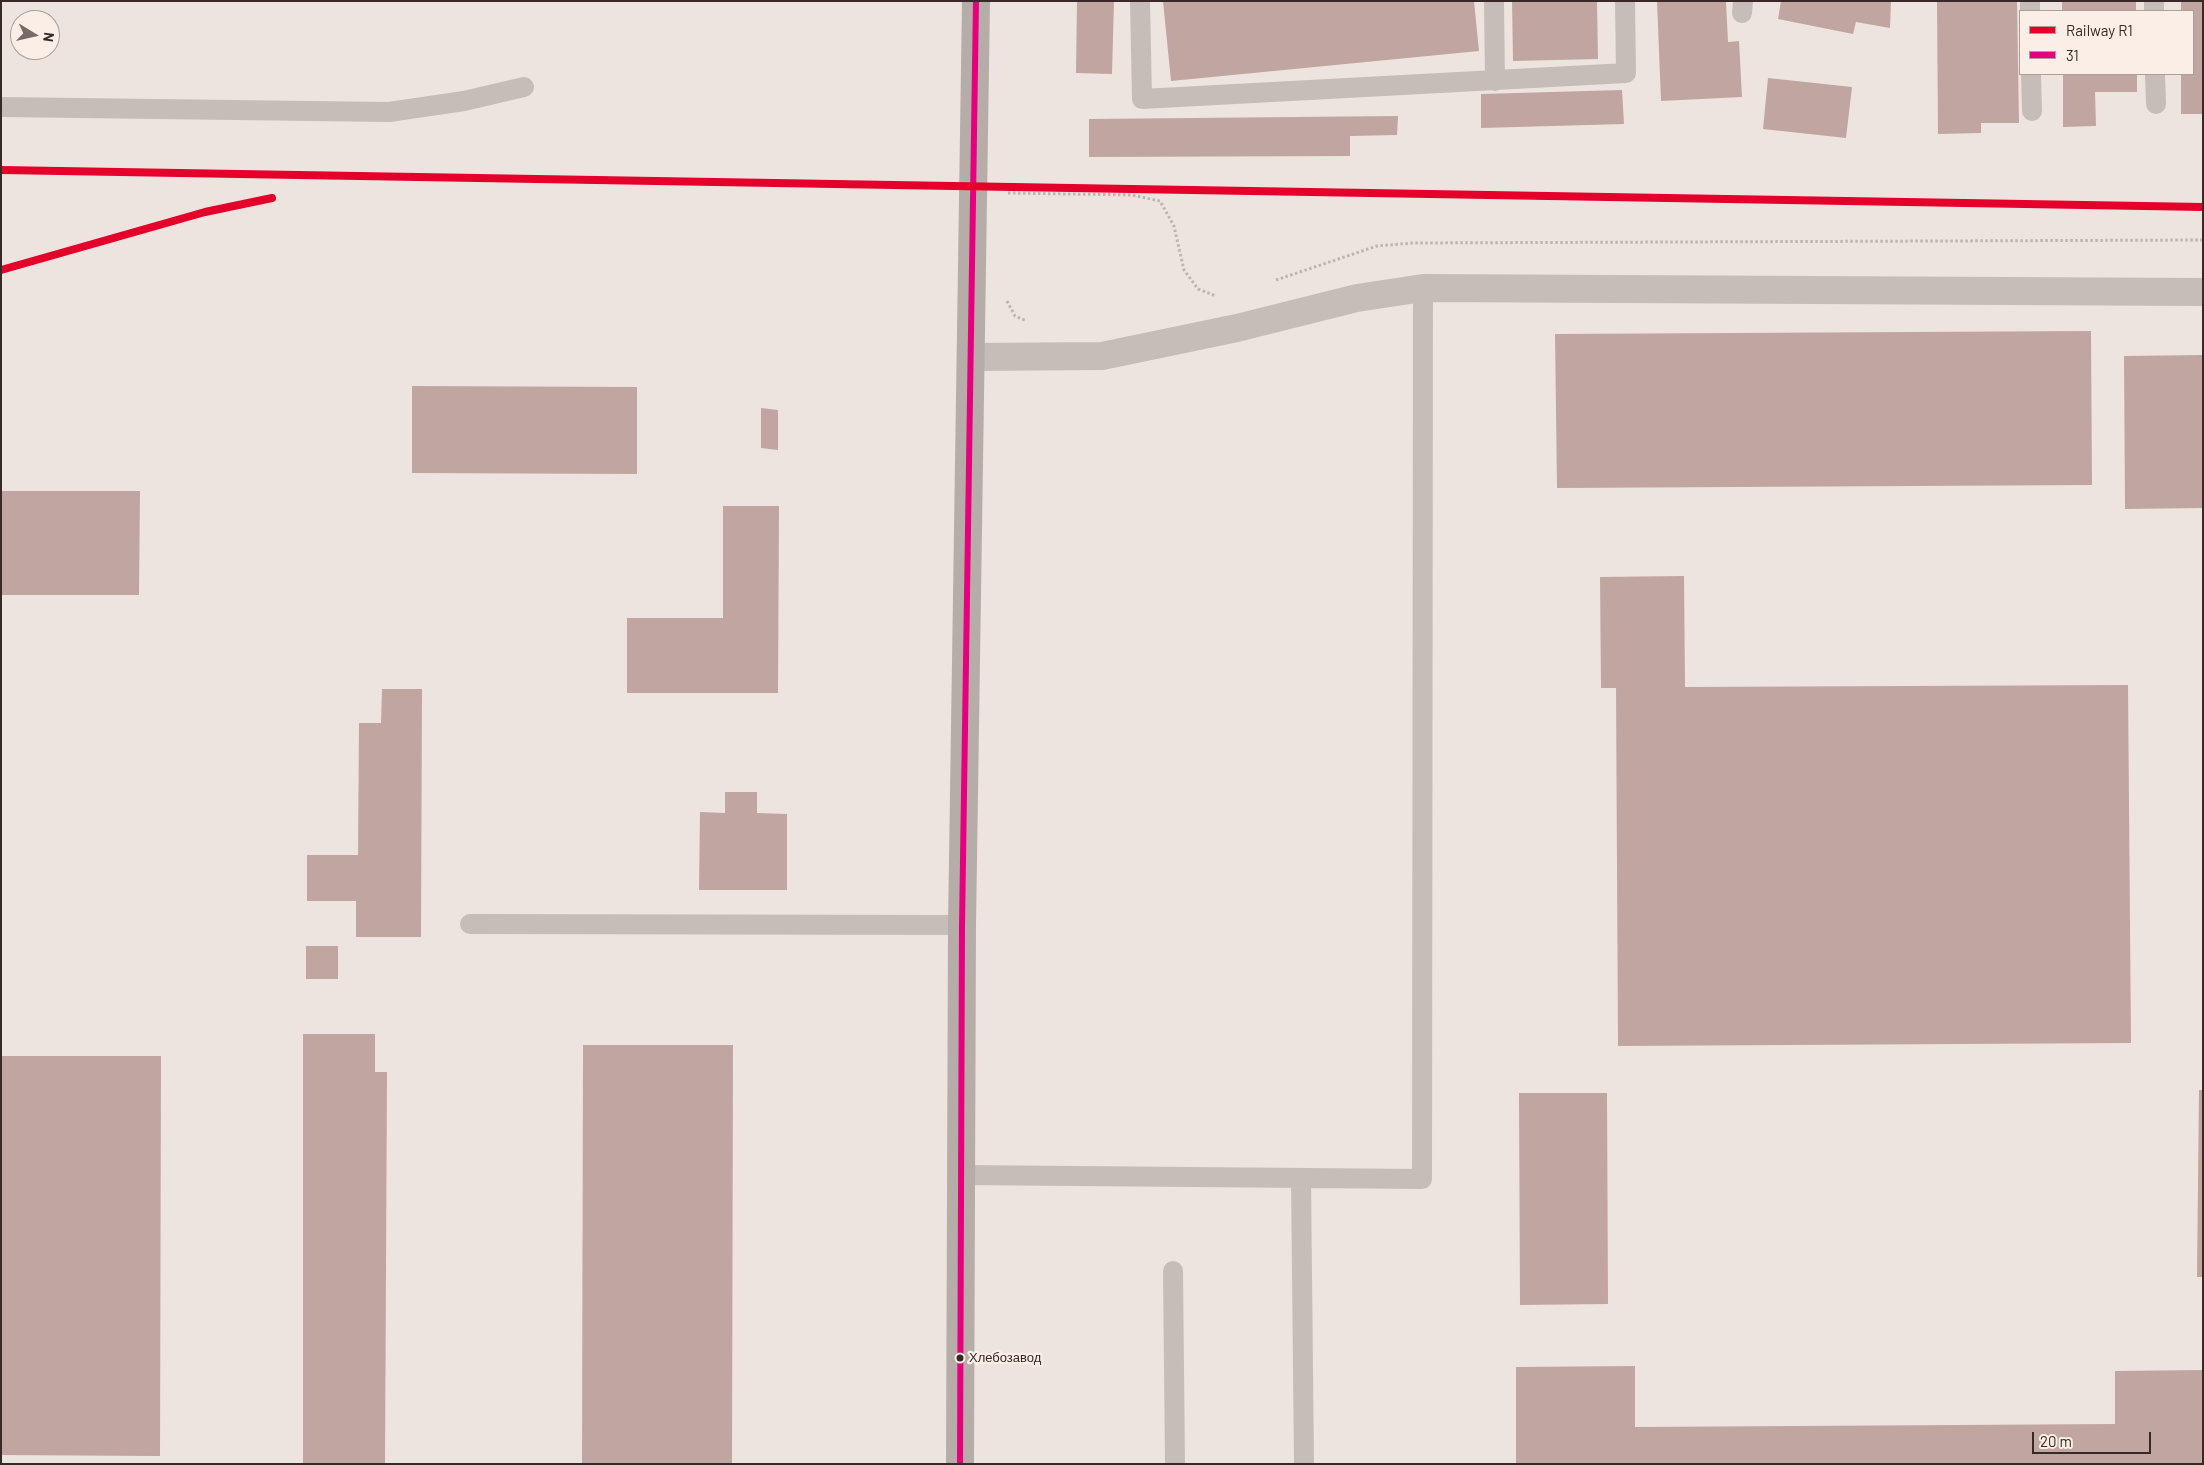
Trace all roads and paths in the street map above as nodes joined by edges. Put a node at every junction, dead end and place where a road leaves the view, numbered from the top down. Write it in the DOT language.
graph roads {
  1 [pos="976,1"];
  2 [pos="1140,1"];
  3 [pos="1494,1"];
  4 [pos="1624,1"];
  5 [pos="2031,75"];
  6 [pos="2155,75"];
  7 [pos="1496,80"];
  8 [pos="524,87"];
  9 [pos="2156,104"];
  10 [pos="1,107"];
  11 [pos="2032,111"];
  12 [pos="1002,192"];
  13 [pos="2203,240"];
  14 [pos="1267,283"];
  15 [pos="1423,288"];
  16 [pos="2203,292"];
  17 [pos="1003,293"];
  18 [pos="1214,301"];
  19 [pos="1030,322"];
  20 [pos="972,357"];
  21 [pos="470,924"];
  22 [pos="962,925"];
  23 [pos="961,1175"];
  24 [pos="1301,1178"];
  25 [pos="1173,1271"];
  26 [pos="960,1464"];
  27 [pos="1175,1464"];
  28 [pos="1304,1464"];
  1 -- 20 [label="main road"];
  2 -- 7 [label="lane"];
  3 -- 7 [label="lane"];
  4 -- 7 [label="lane"];
  5 -- 11 [label="lane"];
  6 -- 9 [label="lane"];
  8 -- 10 [label="lane"];
  12 -- 18 [label="path"];
  13 -- 14 [label="path"];
  15 -- 16 [label="street"];
  15 -- 20 [label="street"];
  15 -- 24 [label="lane"];
  17 -- 19 [label="path"];
  20 -- 22 [label="main road"];
  21 -- 22 [label="lane"];
  22 -- 23 [label="main road"];
  23 -- 24 [label="lane"];
  23 -- 26 [label="main road"];
  24 -- 28 [label="lane"];
  25 -- 27 [label="lane"];
}
